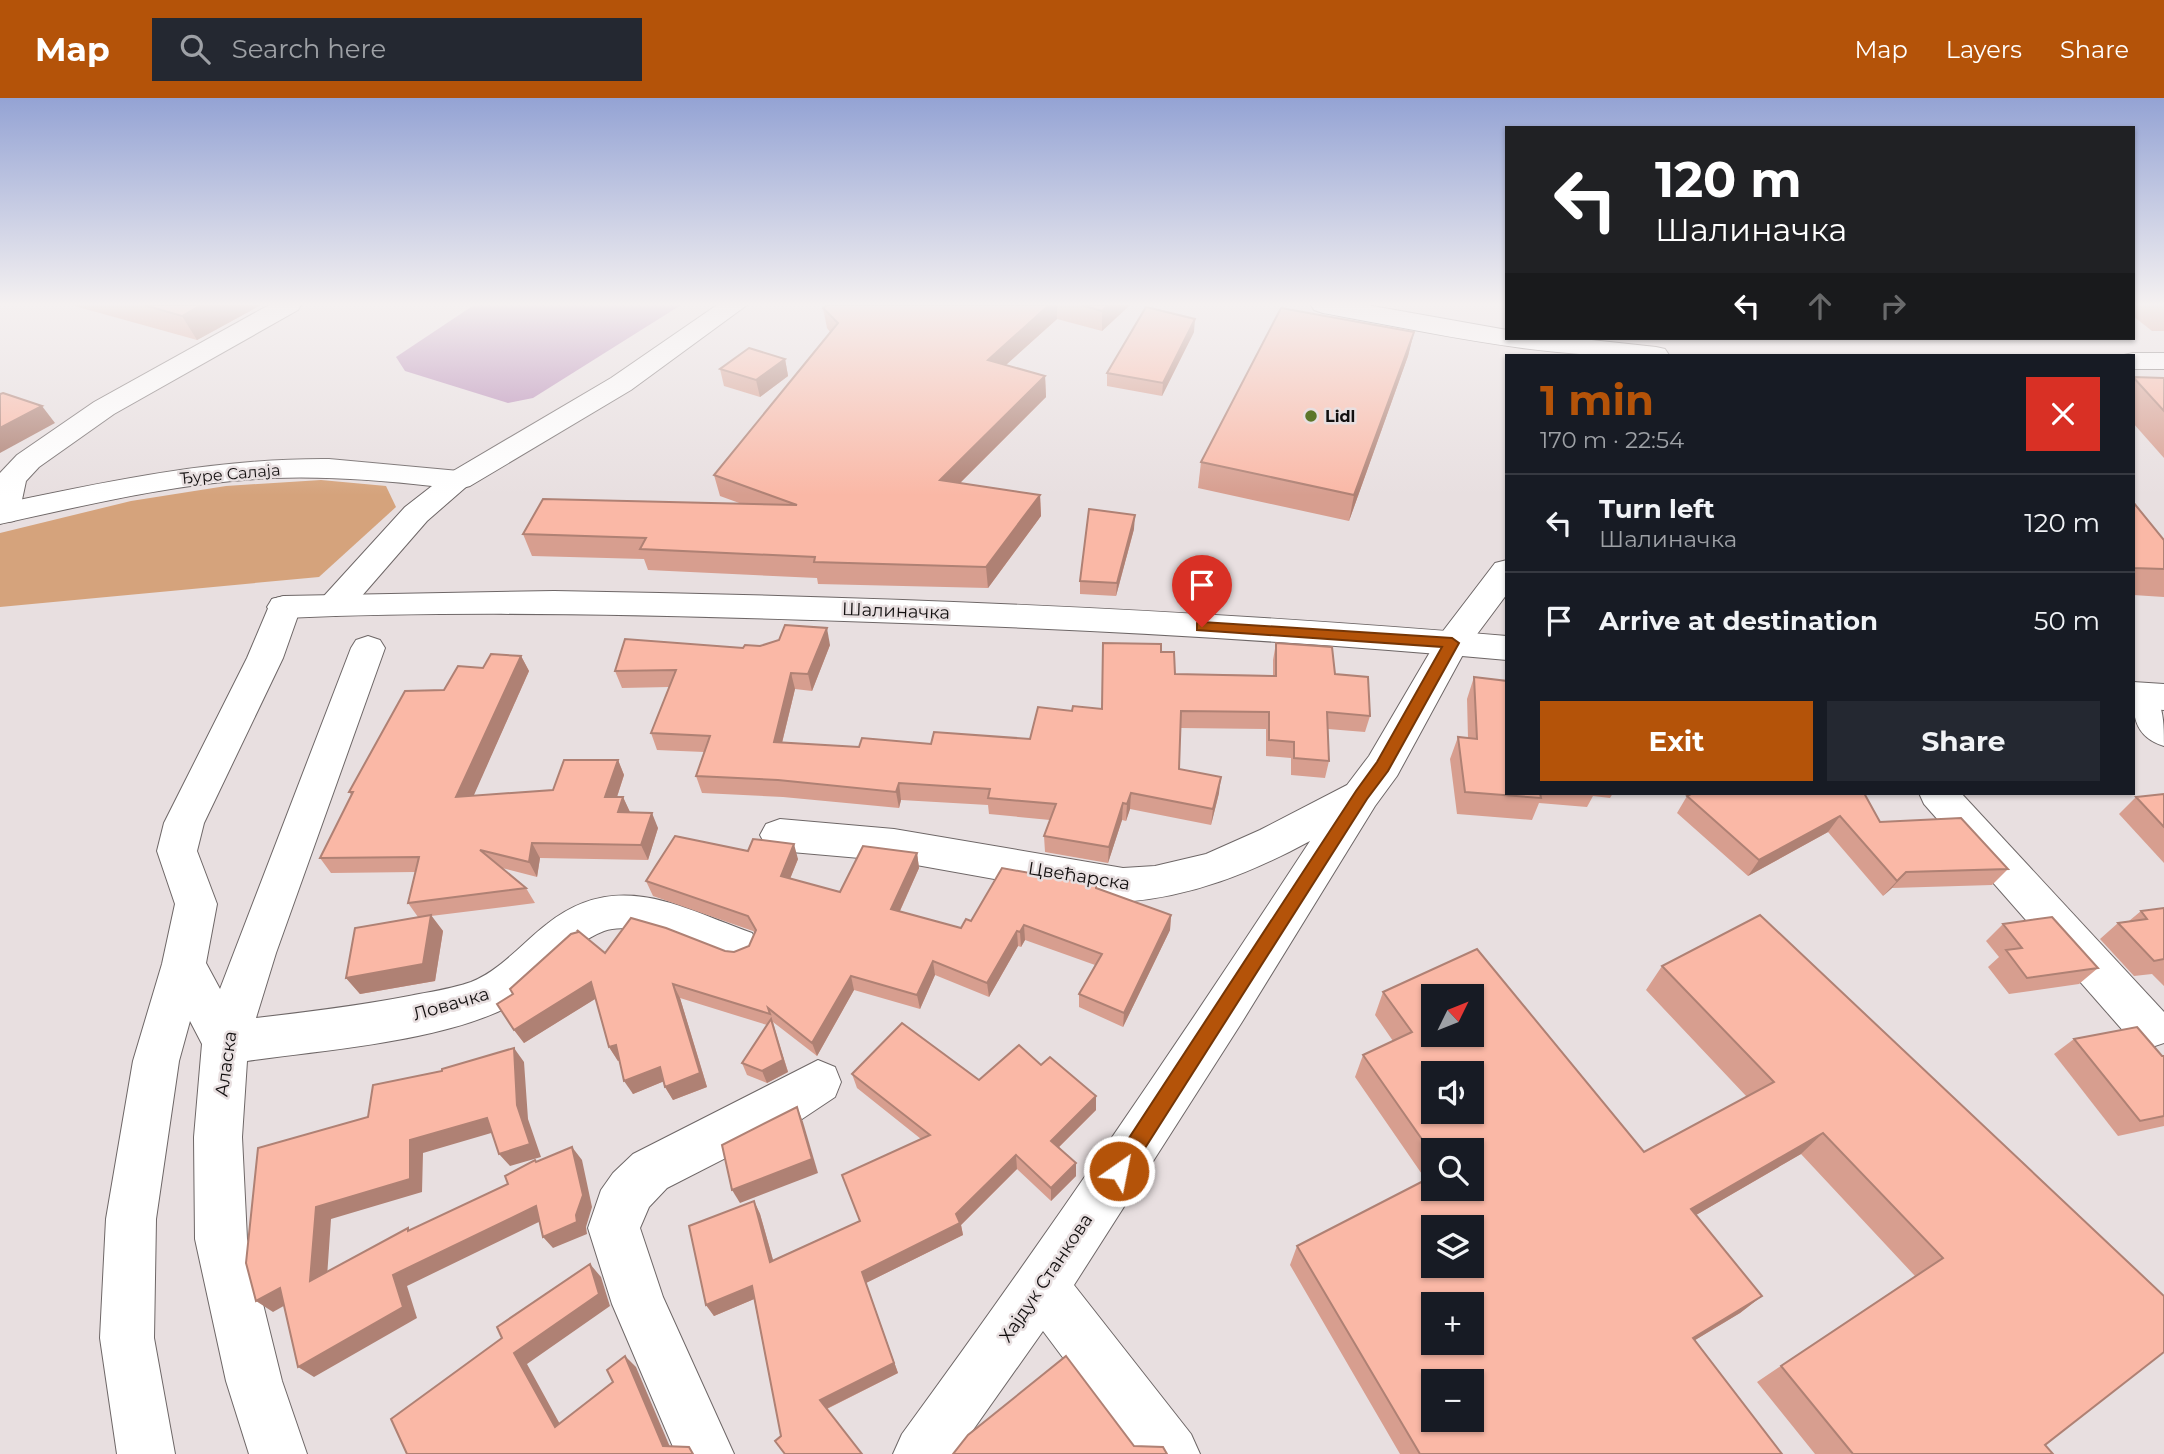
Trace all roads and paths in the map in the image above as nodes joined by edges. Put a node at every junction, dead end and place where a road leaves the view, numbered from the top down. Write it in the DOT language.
graph roads {
  1 [pos="176,368"];
  2 [pos="644,368"];
  3 [pos="459,480"];
  4 [pos="1,514"];
  5 [pos="1505,573"];
  6 [pos="335,605"];
  7 [pos="1452,643"];
  8 [pos="368,648"];
  9 [pos="1505,648"];
  10 [pos="2144,695"];
  11 [pos="2164,732"];
  12 [pos="1361,795"];
  13 [pos="1940,795"];
  14 [pos="780,835"];
  15 [pos="737,946"];
  16 [pos="184,964"];
  17 [pos="2149,1028"];
  18 [pos="225,1043"];
  19 [pos="818,1082"];
  20 [pos="1042,1287"];
  21 [pos="146,1454"];
  22 [pos="278,1454"];
  23 [pos="705,1454"];
  24 [pos="922,1454"];
  25 [pos="1171,1454"];
  1 -- 4 [label="street, Ђуре Салаја"];
  2 -- 3 [label="street"];
  3 -- 4 [label="street, Ђуре Салаја"];
  3 -- 6 [label="street"];
  5 -- 7 [label="street, Хајдук Станкова"];
  6 -- 7 [label="street, Шалиначка"];
  6 -- 16 [label="street, Шалиначка"];
  7 -- 9 [label="street, Шалиначка"];
  7 -- 12 [label="street, Хајдук Станкова"];
  8 -- 18 [label="street, Аласка"];
  10 -- 11 [label="street"];
  12 -- 14 [label="street, Цвећарска"];
  12 -- 20 [label="street, Хајдук Станкова"];
  13 -- 17 [label="street"];
  15 -- 18 [label="street, Ловачка"];
  16 -- 18 [label="street"];
  16 -- 21 [label="street"];
  18 -- 22 [label="street, Аласка"];
  19 -- 23 [label="street"];
  20 -- 24 [label="street, Хајдук Станкова"];
  20 -- 25 [label="street"];
}
